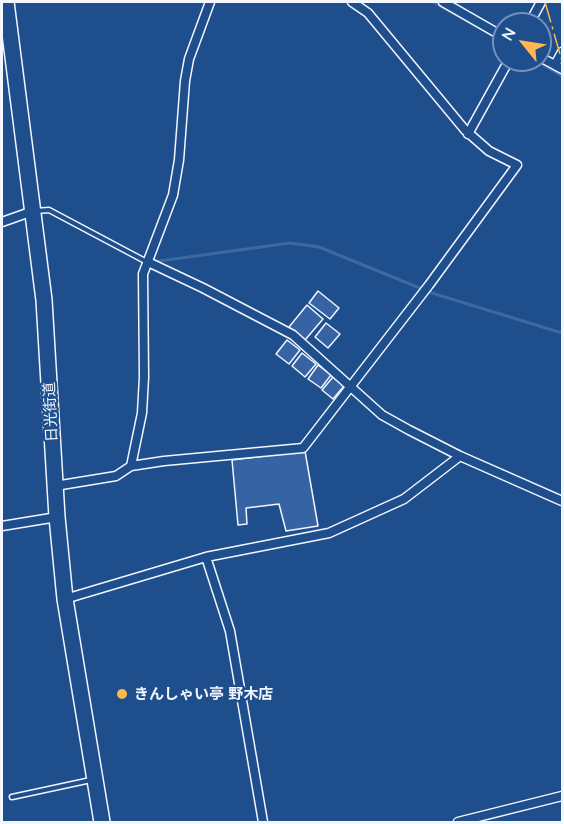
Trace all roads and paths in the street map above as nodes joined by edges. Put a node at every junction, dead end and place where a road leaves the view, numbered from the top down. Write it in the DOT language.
graph roads {
  1 [pos="6,2"];
  2 [pos="210,2"];
  3 [pos="352,2"];
  4 [pos="443,2"];
  5 [pos="492,30"];
  6 [pos="6,48"];
  7 [pos="562,52"];
  8 [pos="559,67"];
  9 [pos="502,72"];
  10 [pos="468,134"];
  11 [pos="33,211"];
  12 [pos="2,222"];
  13 [pos="148,262"];
  14 [pos="350,386"];
  15 [pos="460,456"];
  16 [pos="131,466"];
  17 [pos="55,486"];
  18 [pos="562,501"];
  19 [pos="57,517"];
  20 [pos="2,526"];
  21 [pos="206,557"];
  22 [pos="65,599"];
  23 [pos="95,779"];
  24 [pos="562,796"];
  25 [pos="12,797"];
  26 [pos="102,822"];
  27 [pos="263,822"];
  28 [pos="458,822"];
  1 -- 6 [label="highway, 日光街道"];
  2 -- 13 [label="street"];
  3 -- 10 [label="street"];
  4 -- 5 [label="street"];
  6 -- 11 [label="highway, 日光街道"];
  7 -- 8 [label="street"];
  9 -- 10 [label="street"];
  10 -- 14 [label="street"];
  11 -- 12 [label="street"];
  11 -- 13 [label="lane"];
  11 -- 17 [label="highway, 日光街道"];
  13 -- 14 [label="street"];
  13 -- 16 [label="street"];
  14 -- 15 [label="street"];
  14 -- 16 [label="street"];
  15 -- 18 [label="street"];
  15 -- 21 [label="street"];
  16 -- 17 [label="street"];
  17 -- 19 [label="highway, 日光街道"];
  19 -- 20 [label="street"];
  19 -- 22 [label="highway, 日光街道"];
  21 -- 22 [label="street"];
  21 -- 27 [label="street"];
  22 -- 23 [label="highway, 日光街道"];
  23 -- 25 [label="lane"];
  23 -- 26 [label="highway, 日光街道"];
  24 -- 28 [label="street"];
}
